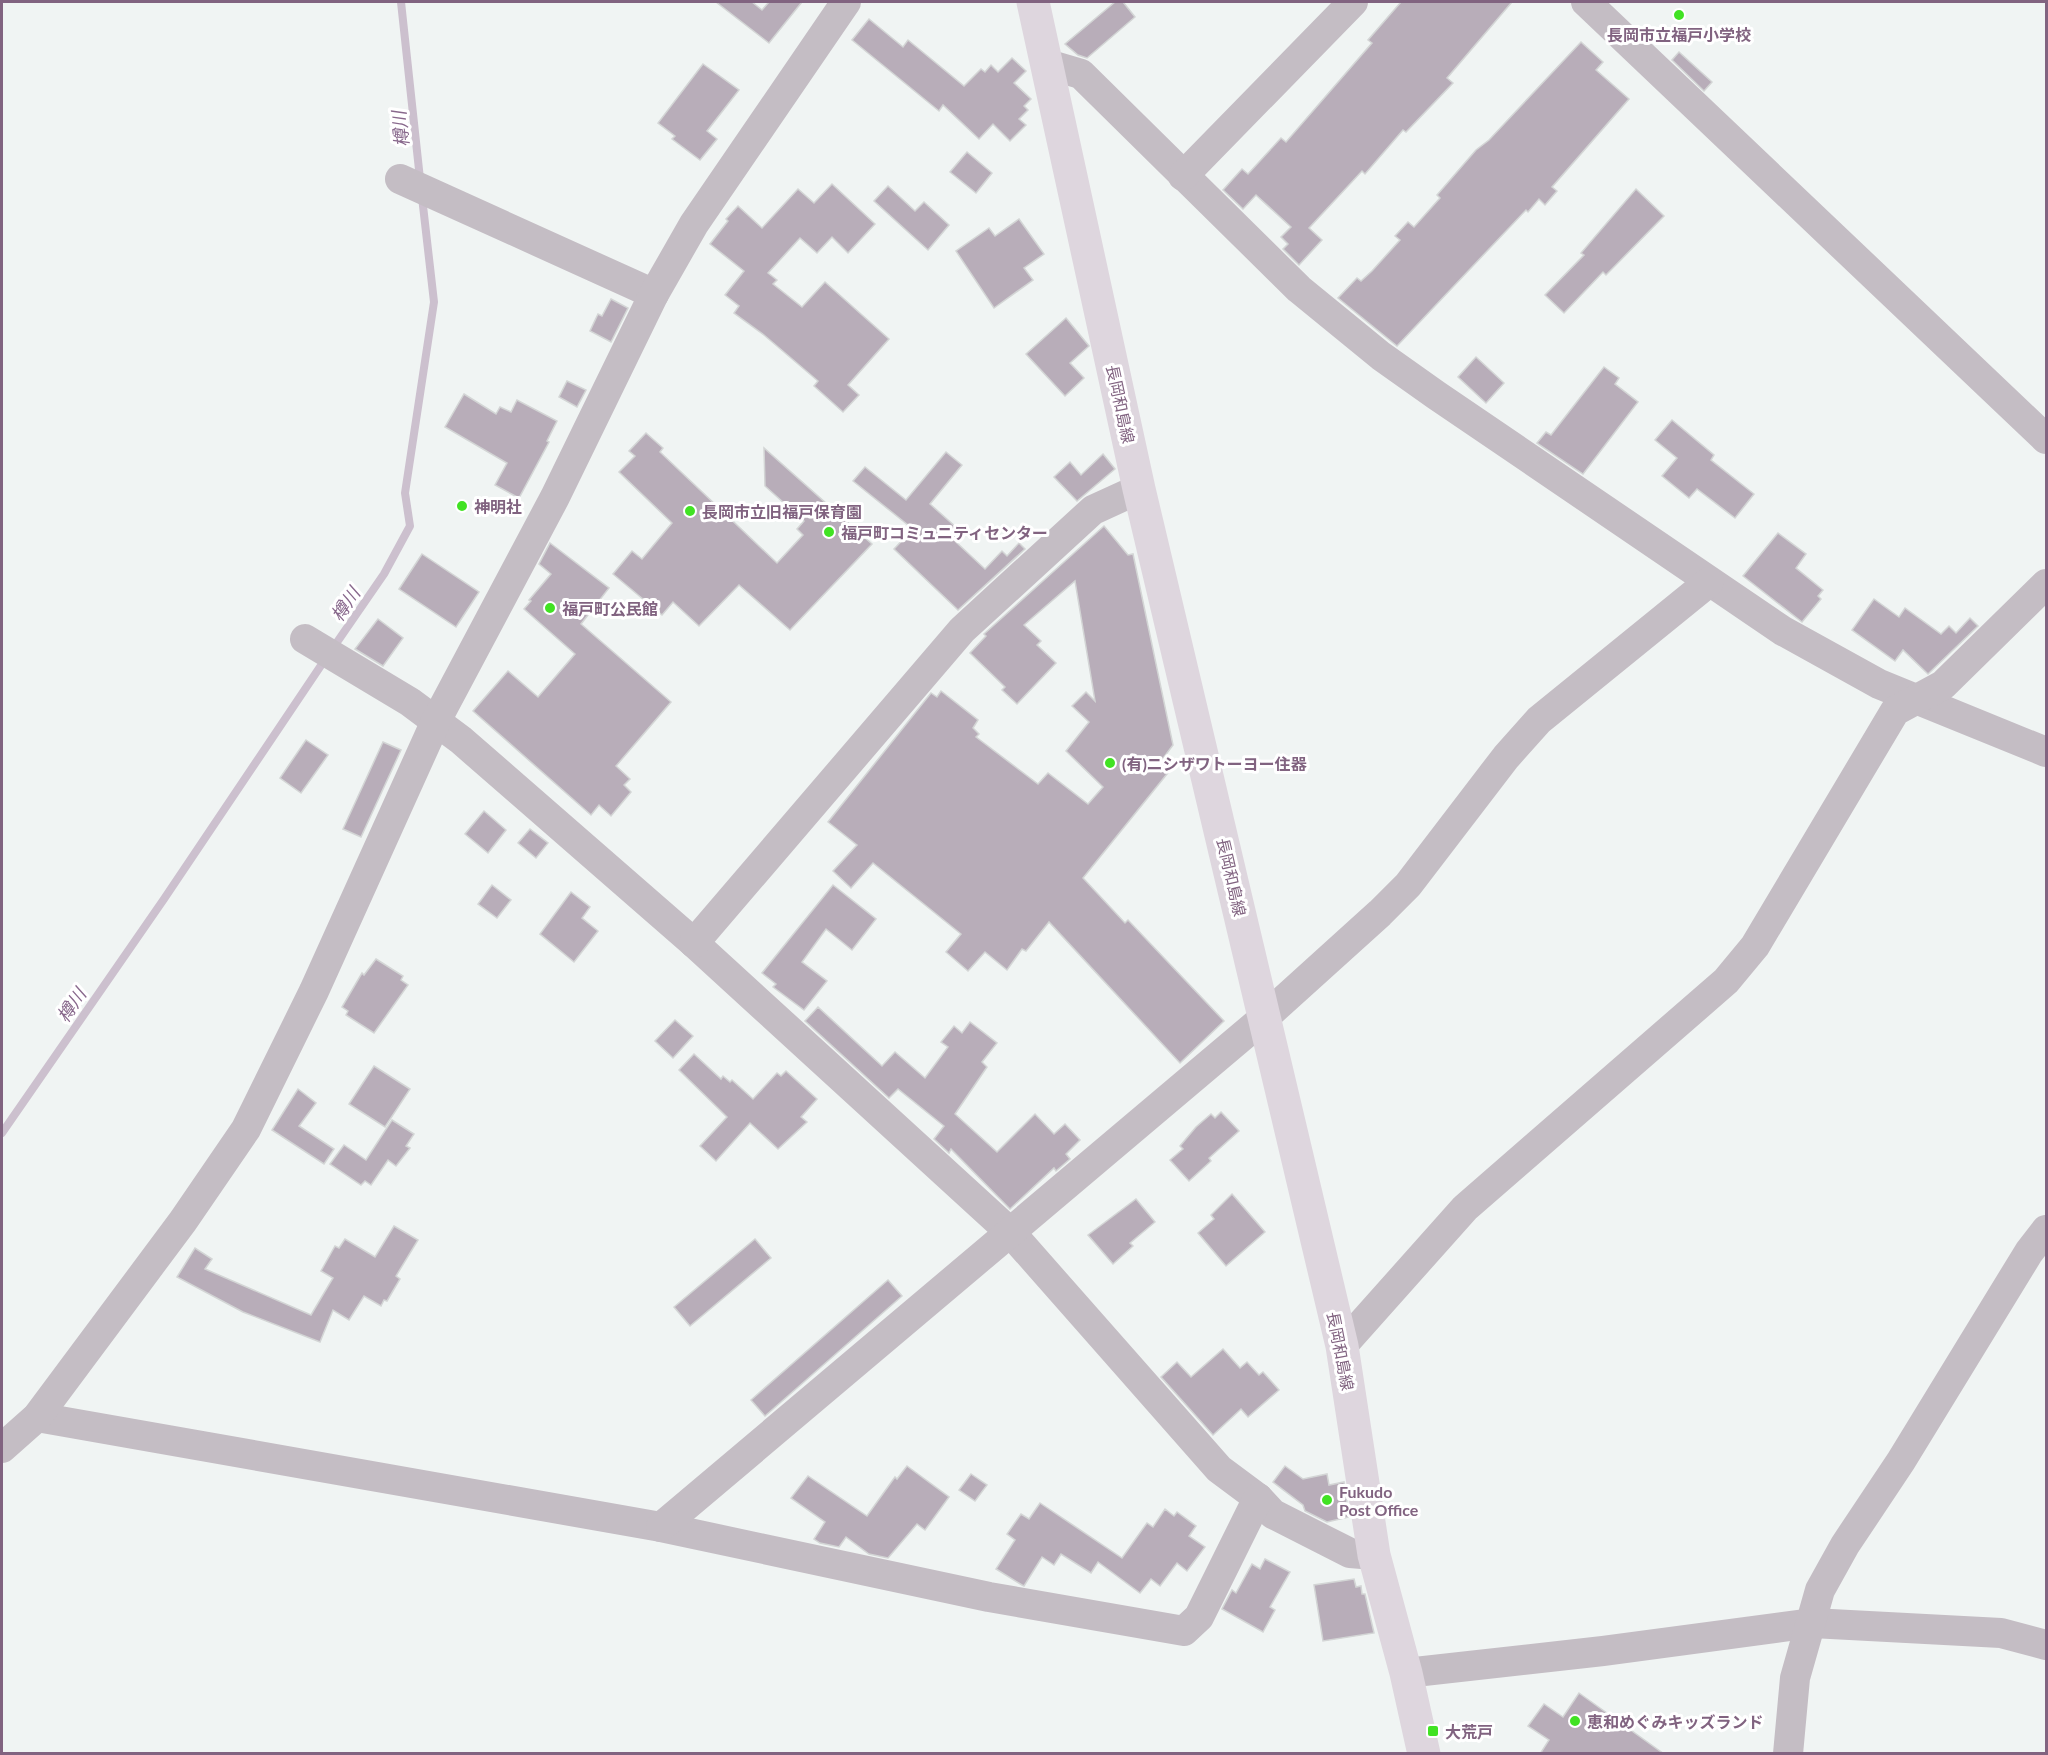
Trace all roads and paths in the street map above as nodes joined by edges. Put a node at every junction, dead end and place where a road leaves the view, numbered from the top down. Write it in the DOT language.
graph roads {
  1 [pos="846,2"];
  2 [pos="1033,2"];
  3 [pos="1353,2"];
  4 [pos="1586,2"];
  5 [pos="1047,64"];
  6 [pos="1183,176"];
  7 [pos="407,183"];
  8 [pos="654,294"];
  9 [pos="2046,439"];
  10 [pos="1139,489"];
  11 [pos="1709,582"];
  12 [pos="2046,584"];
  13 [pos="305,639"];
  14 [pos="1916,698"];
  15 [pos="436,721"];
  16 [pos="2046,752"];
  17 [pos="694,943"];
  18 [pos="1265,1017"];
  19 [pos="2046,1230"];
  20 [pos="1011,1233"];
  21 [pos="1342,1346"];
  22 [pos="37,1417"];
  23 [pos="2,1448"];
  24 [pos="1258,1498"];
  25 [pos="661,1527"];
  26 [pos="1374,1555"];
  27 [pos="1812,1623"];
  28 [pos="2046,1645"];
  29 [pos="1406,1673"];
  30 [pos="1424,1754"];
  31 [pos="1788,1754"];
  1 -- 8 [label="street"];
  2 -- 5 [label="main road, 長岡和島線"];
  3 -- 6 [label="street"];
  4 -- 9 [label="street"];
  5 -- 6 [label="street"];
  5 -- 10 [label="main road, 長岡和島線"];
  6 -- 11 [label="street"];
  7 -- 8 [label="street"];
  8 -- 15 [label="street"];
  10 -- 17 [label="street"];
  10 -- 18 [label="main road, 長岡和島線"];
  11 -- 14 [label="street"];
  11 -- 18 [label="street"];
  12 -- 14 [label="street"];
  13 -- 15 [label="street"];
  14 -- 16 [label="street"];
  14 -- 21 [label="street"];
  15 -- 17 [label="street"];
  15 -- 22 [label="street"];
  17 -- 20 [label="street"];
  18 -- 20 [label="street"];
  18 -- 21 [label="main road, 長岡和島線"];
  19 -- 27 [label="street"];
  20 -- 24 [label="street"];
  20 -- 25 [label="street"];
  21 -- 26 [label="main road, 長岡和島線"];
  22 -- 23 [label="street"];
  22 -- 25 [label="street"];
  24 -- 25 [label="street"];
  24 -- 26 [label="street"];
  26 -- 29 [label="main road, 長岡和島線"];
  27 -- 28 [label="street"];
  27 -- 29 [label="street"];
  27 -- 31 [label="street"];
  29 -- 30 [label="main road, 長岡和島線"];
}
